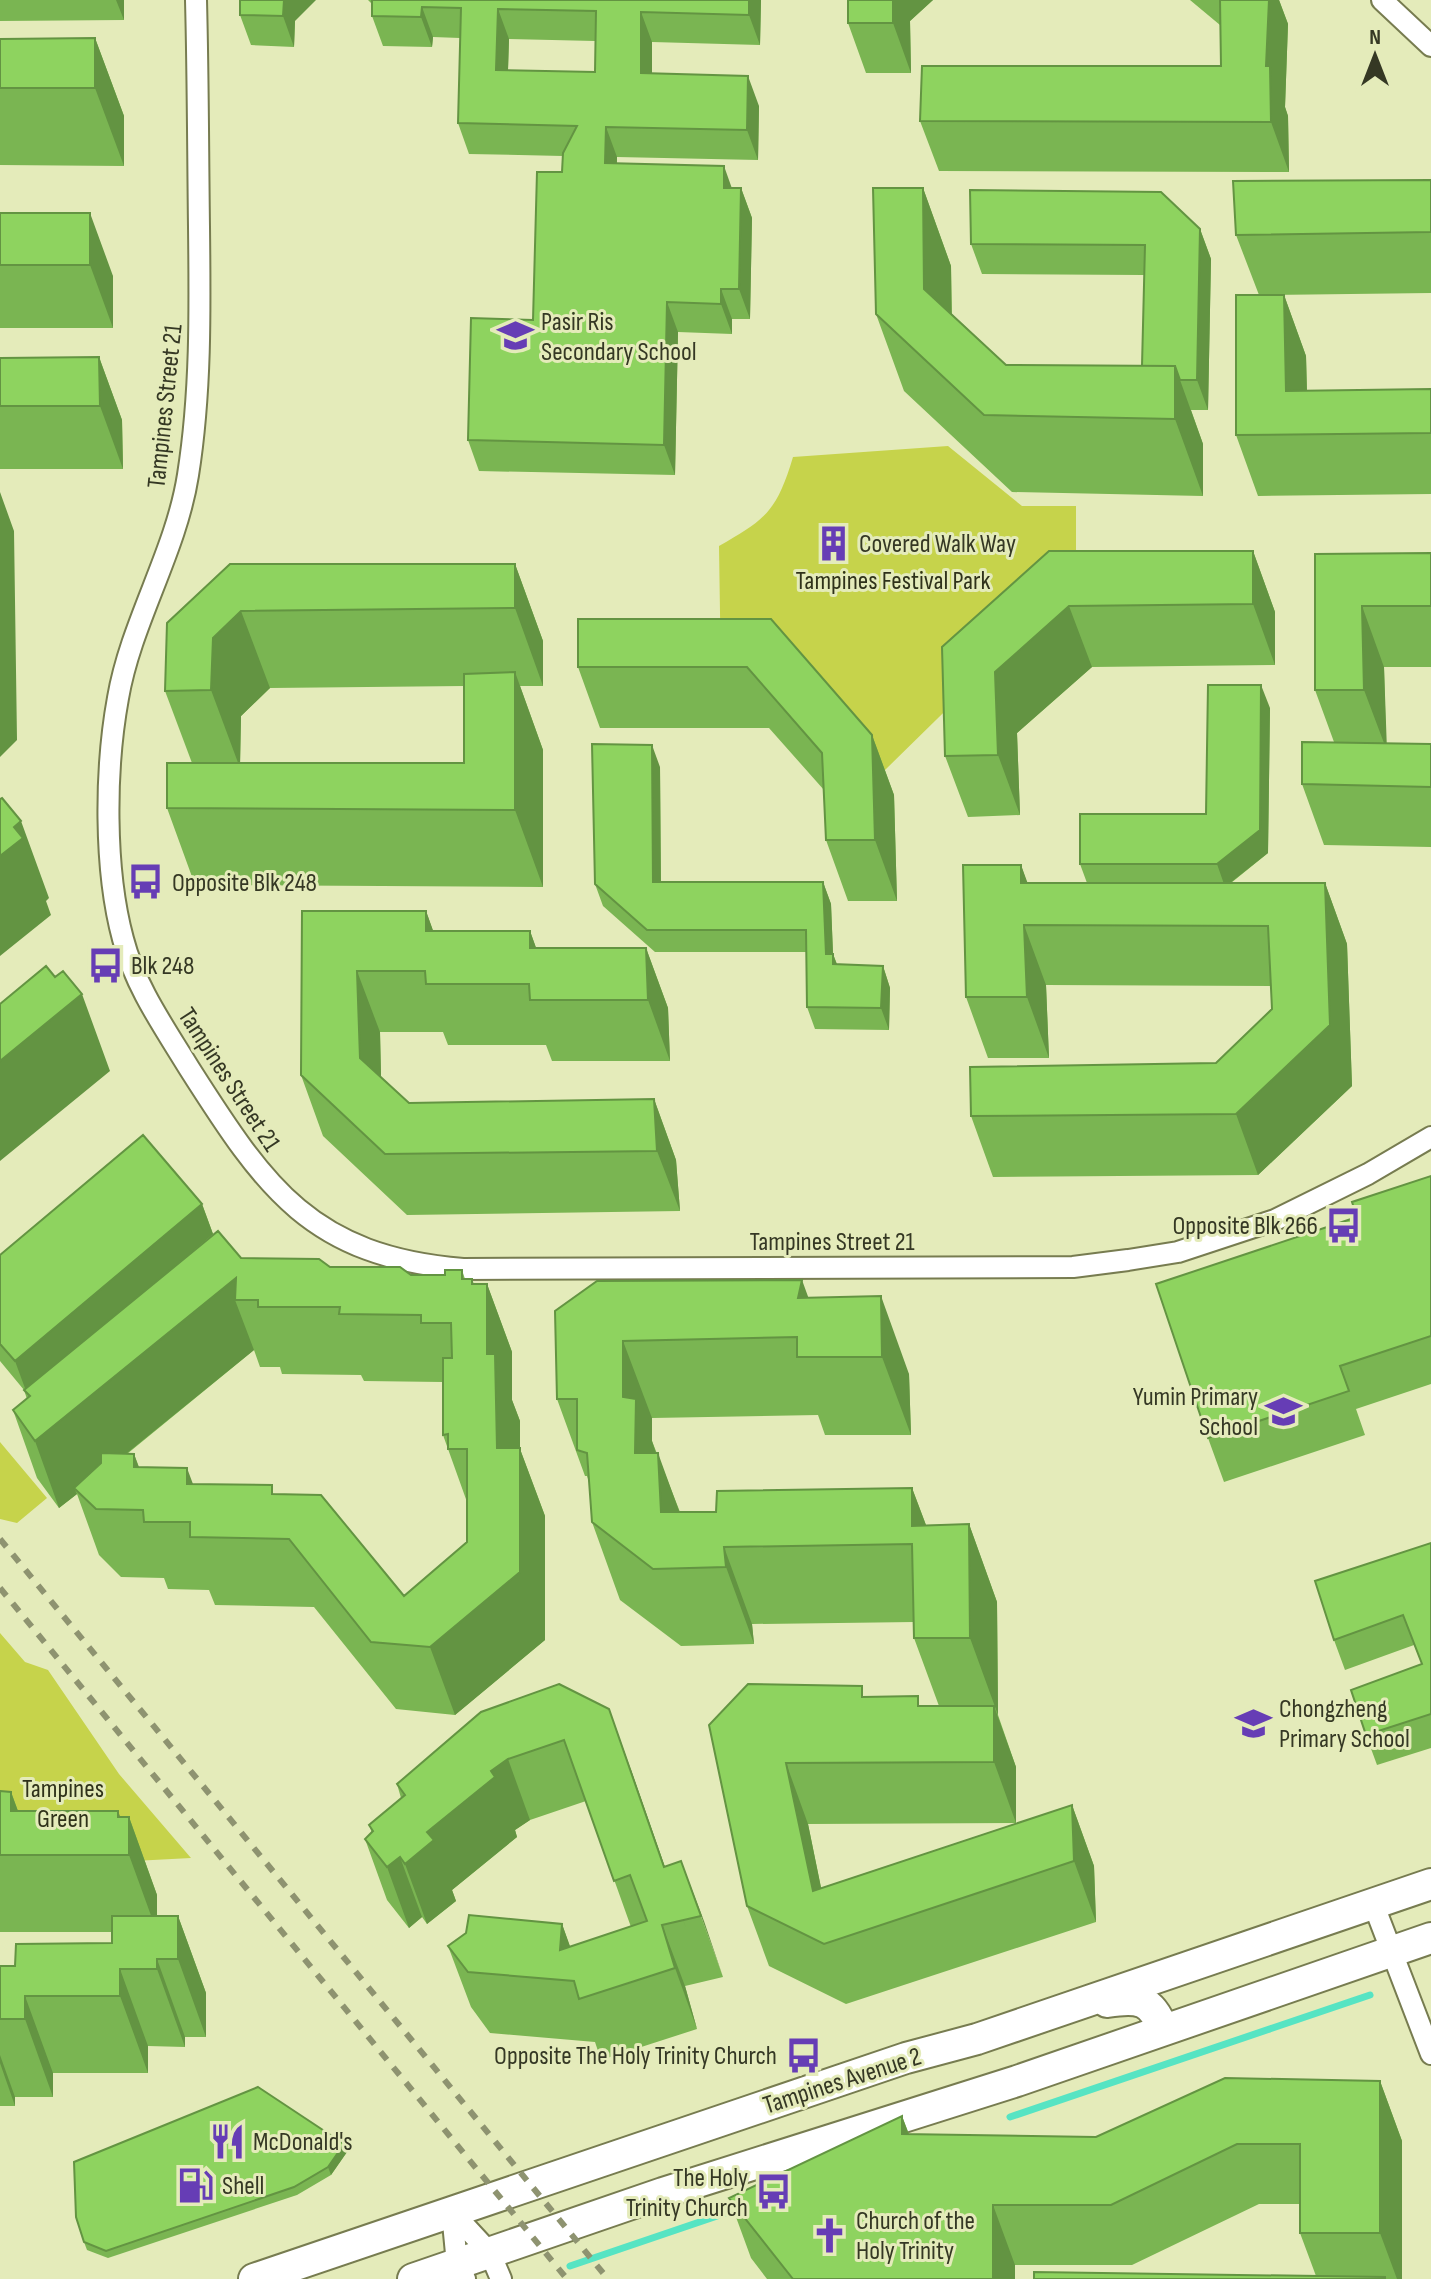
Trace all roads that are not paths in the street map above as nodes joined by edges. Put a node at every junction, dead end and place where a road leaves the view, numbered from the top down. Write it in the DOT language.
graph roads {
  1 [pos="196,0"];
  2 [pos="1382,0"];
  3 [pos="1431,46"];
  4 [pos="1431,1137"];
  5 [pos="1431,1884"];
  6 [pos="1373,1903"];
  7 [pos="1431,1938"];
  8 [pos="1393,1950"];
  9 [pos="1062,2010"];
  10 [pos="1163,2030"];
  11 [pos="1431,2054"];
  12 [pos="452,2212"];
  13 [pos="496,2266"];
  14 [pos="461,2271"];
  15 [pos="254,2279"];
  16 [pos="413,2279"];
  1 -- 4 [label="street, Tampines Street 21"];
  2 -- 3 [label="street"];
  5 -- 6 [label="main road, Tampines Avenue 2"];
  6 -- 8 [label="street"];
  6 -- 9 [label="main road, Tampines Avenue 2"];
  7 -- 8 [label="main road, Tampines Avenue 2"];
  8 -- 10 [label="main road, Tampines Avenue 2"];
  8 -- 11 [label="street"];
  9 -- 10 [label="main road"];
  9 -- 12 [label="main road, Tampines Avenue 2"];
  10 -- 13 [label="main road, Tampines Avenue 2"];
  12 -- 13 [label="street"];
  12 -- 14 [label="street"];
  12 -- 15 [label="main road, Tampines Avenue 2"];
  13 -- 14 [label="main road, Tampines Avenue 2"];
  14 -- 16 [label="main road, Tampines Avenue 2"];
}
